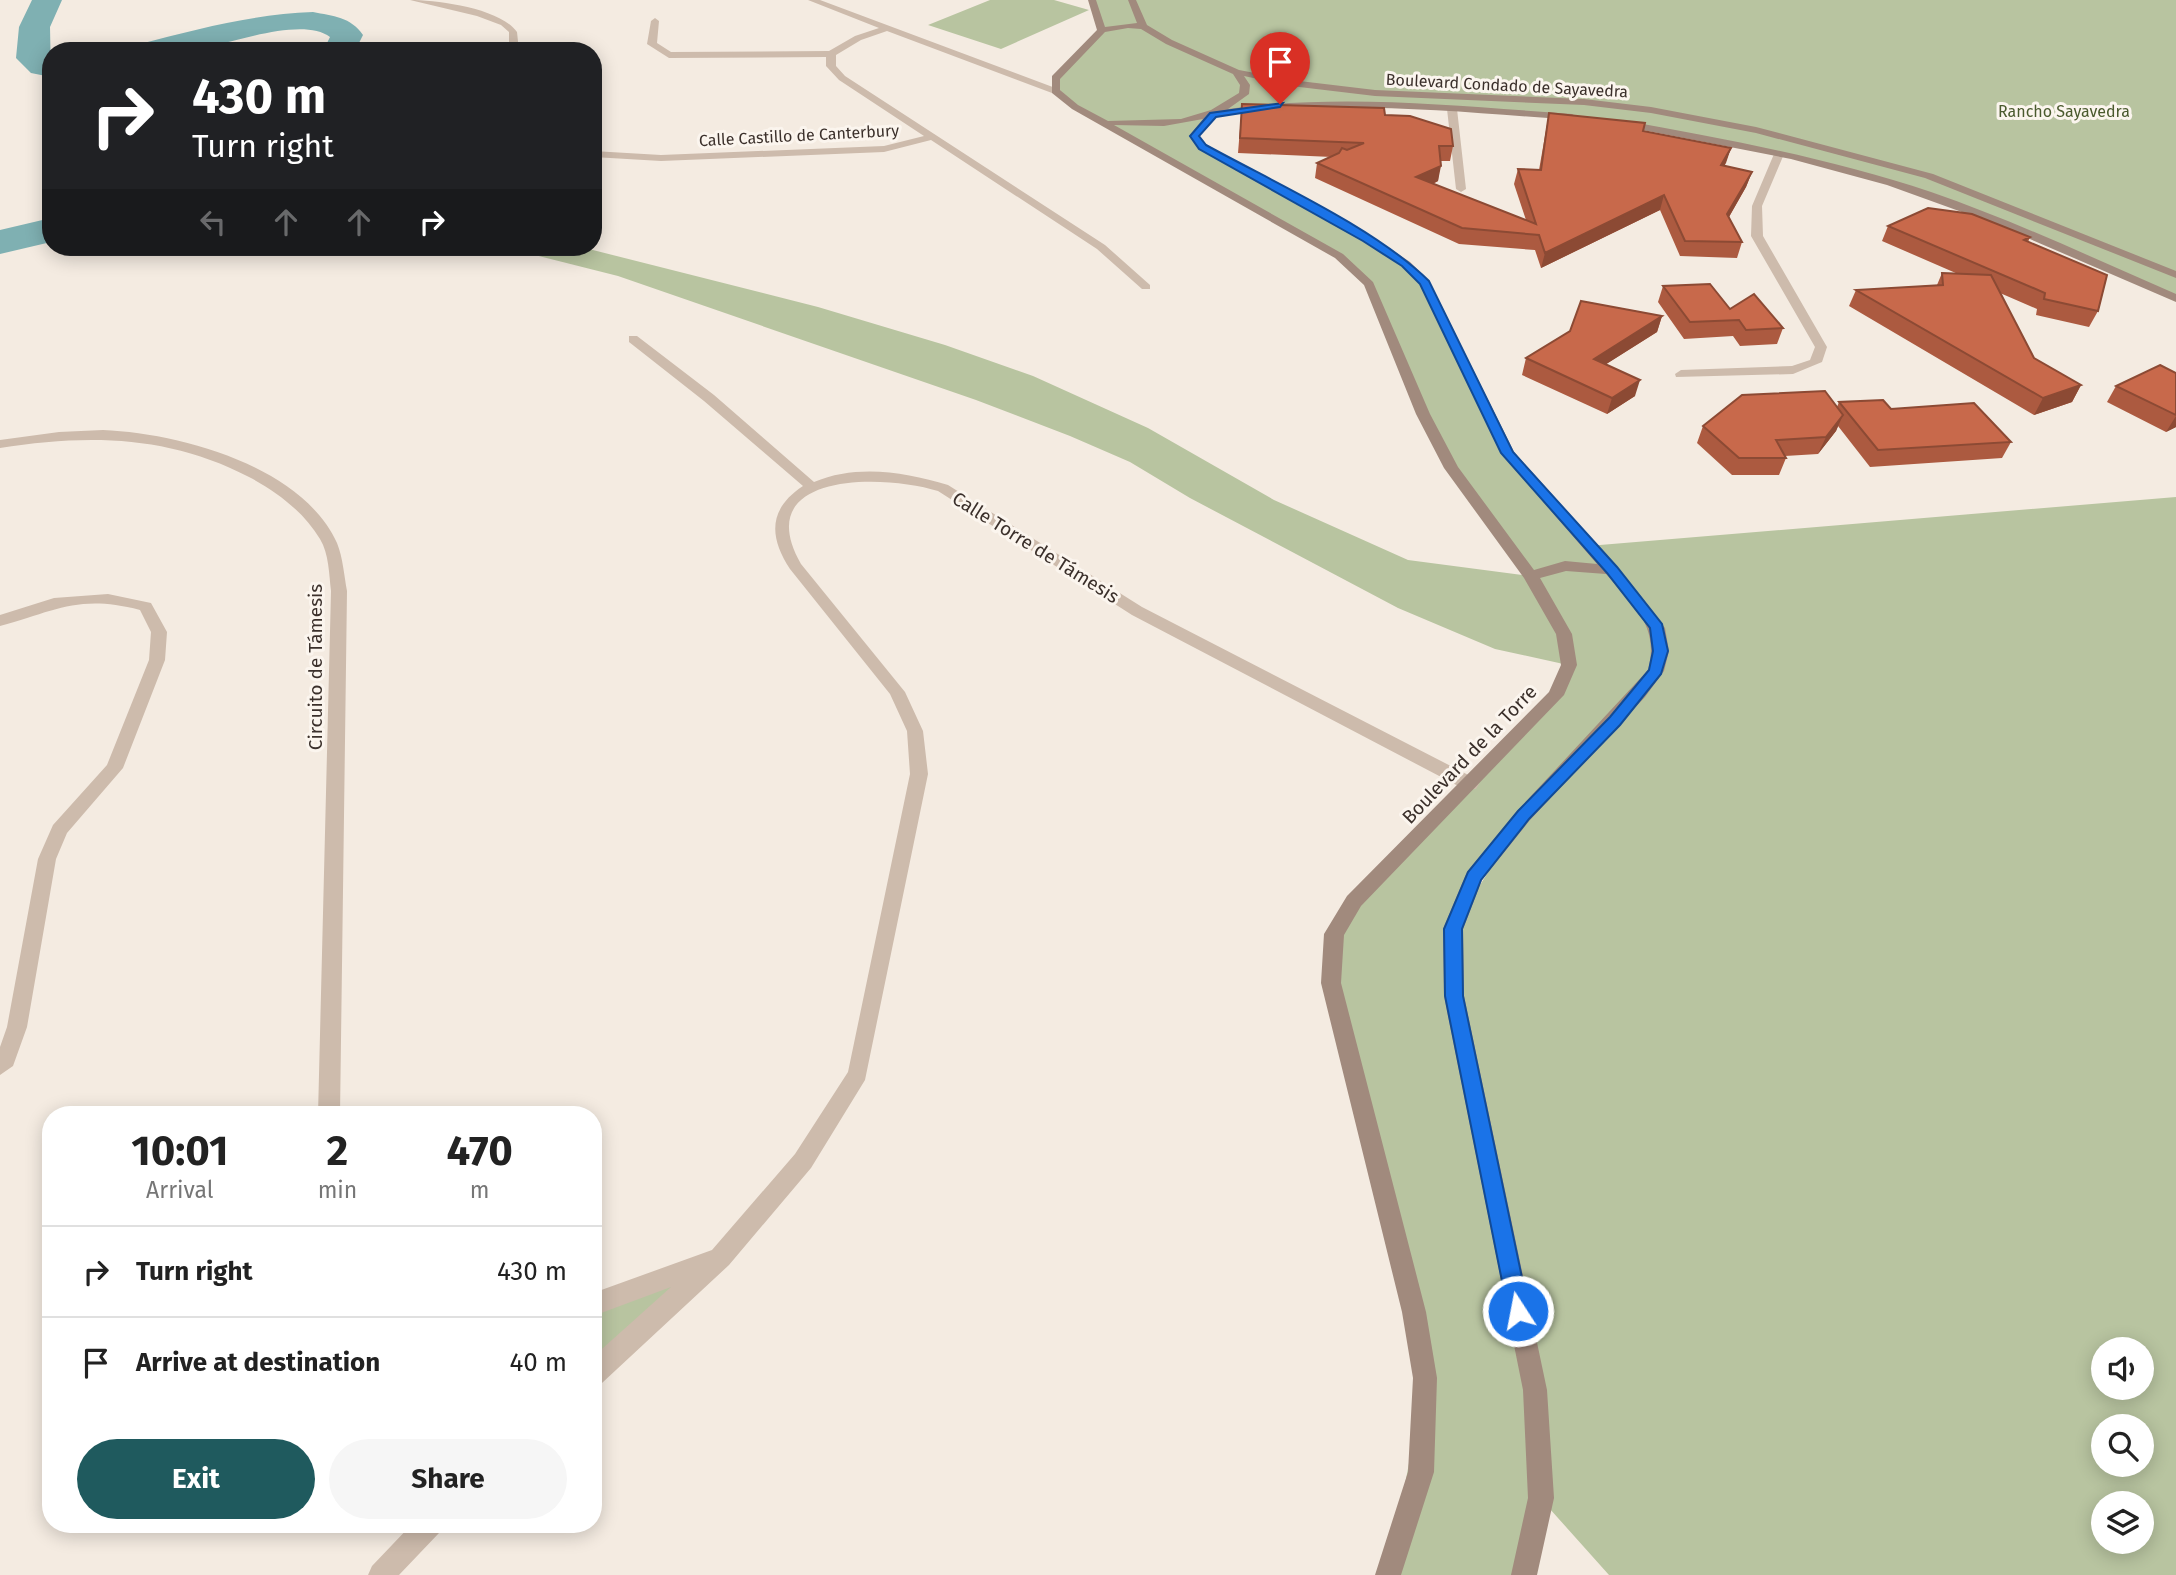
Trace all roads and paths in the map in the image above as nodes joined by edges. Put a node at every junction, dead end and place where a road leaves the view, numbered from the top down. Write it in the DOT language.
graph roads {
  1 [pos="414,0"];
  2 [pos="812,0"];
  3 [pos="1092,0"];
  4 [pos="1132,0"];
  5 [pos="655,21"];
  6 [pos="1143,26"];
  7 [pos="888,27"];
  8 [pos="1102,30"];
  9 [pos="515,42"];
  10 [pos="831,54"];
  11 [pos="1236,72"];
  12 [pos="1055,91"];
  13 [pos="1452,110"];
  14 [pos="1213,114"];
  15 [pos="1580,118"];
  16 [pos="1104,121"];
  17 [pos="1612,122"];
  18 [pos="932,137"];
  19 [pos="1779,154"];
  20 [pos="602,155"];
  21 [pos="1461,189"];
  22 [pos="2176,275"];
  23 [pos="1146,286"];
  24 [pos="2176,298"];
  25 [pos="633,339"];
  26 [pos="1681,374"];
  27 [pos="0,444"];
  28 [pos="811,486"];
  29 [pos="1612,570"];
  30 [pos="1531,576"];
  31 [pos="0,621"];
  32 [pos="1470,785"];
  33 [pos="0,1066"];
  34 [pos="329,1106"];
  35 [pos="721,1257"];
  36 [pos="602,1302"];
  37 [pos="602,1366"];
  38 [pos="408,1535"];
  39 [pos="381,1575"];
  40 [pos="1388,1575"];
  41 [pos="1524,1575"];
  1 -- 9 [label="street"];
  2 -- 7 [label="street"];
  3 -- 8 [label="street"];
  4 -- 6 [label="street"];
  5 -- 10 [label="street"];
  6 -- 8 [label="street"];
  6 -- 11 [label="street, Boulevard Condado de Sayavedra"];
  7 -- 10 [label="street"];
  7 -- 12 [label="street"];
  8 -- 12 [label="street"];
  10 -- 18 [label="street, Calle Castillo de Canterbury"];
  11 -- 14 [label="street"];
  11 -- 22 [label="street, Boulevard Condado de Sayavedra"];
  12 -- 16 [label="street"];
  13 -- 14 [label="street, Boulevard Condado de Sayavedra"];
  13 -- 15 [label="street, Boulevard Condado de Sayavedra"];
  13 -- 21 [label="street"];
  14 -- 16 [label="street, Boulevard Condado de Sayavedra"];
  14 -- 29 [label="street"];
  16 -- 30 [label="street, Boulevard de la Torre"];
  17 -- 19 [label="street, Boulevard Condado de Sayavedra"];
  18 -- 20 [label="street, Calle Castillo de Canterbury"];
  18 -- 23 [label="street"];
  19 -- 24 [label="street, Boulevard Condado de Sayavedra"];
  19 -- 26 [label="street"];
  25 -- 28 [label="street"];
  27 -- 34 [label="street, Circuito de Támesis"];
  28 -- 32 [label="street, Calle Torre de Támesis"];
  28 -- 35 [label="street"];
  29 -- 30 [label="street"];
  29 -- 41 [label="street"];
  30 -- 32 [label="street, Boulevard de la Torre"];
  31 -- 33 [label="street"];
  32 -- 40 [label="street, Boulevard de la Torre"];
  35 -- 36 [label="street"];
  35 -- 37 [label="street"];
  38 -- 39 [label="street"];
}
